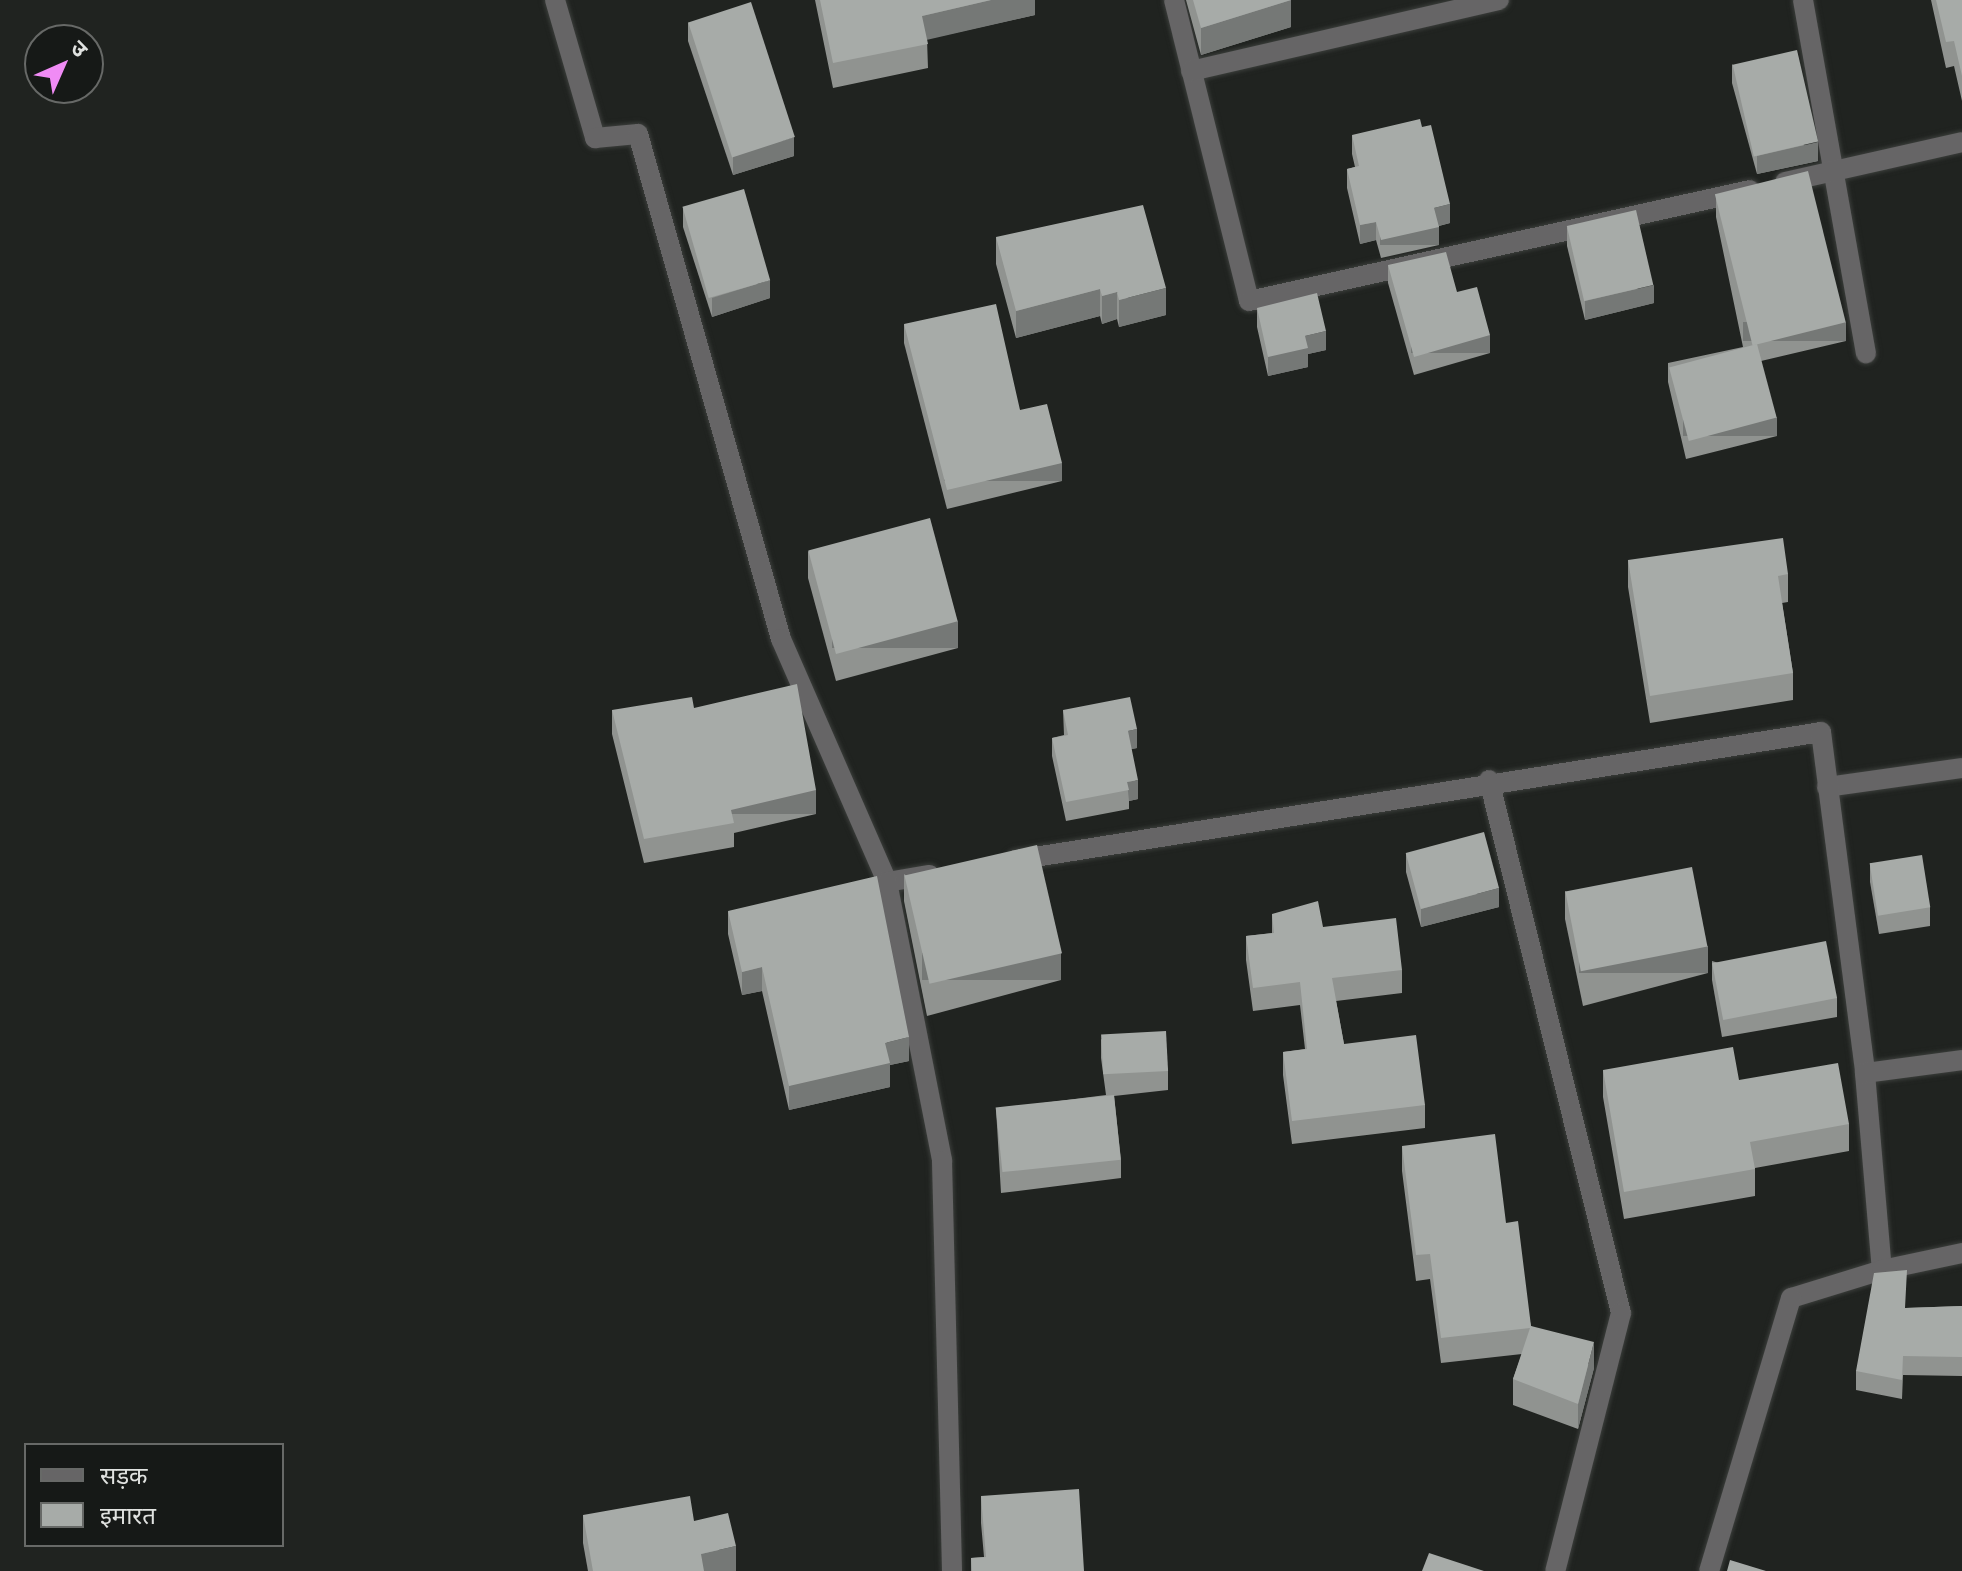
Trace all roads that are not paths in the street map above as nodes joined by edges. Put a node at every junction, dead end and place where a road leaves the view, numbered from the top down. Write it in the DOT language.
graph roads {
  1 [pos="555,0"];
  2 [pos="1174,0"];
  3 [pos="1499,0"];
  4 [pos="1803,0"];
  5 [pos="1191,71"];
  6 [pos="1962,142"];
  7 [pos="1833,171"];
  8 [pos="1866,353"];
  9 [pos="1962,768"];
  10 [pos="1489,780"];
  11 [pos="1827,787"];
  12 [pos="995,864"];
  13 [pos="949,872"];
  14 [pos="887,882"];
  15 [pos="1962,1060"];
  16 [pos="1865,1073"];
  17 [pos="1962,1253"];
  18 [pos="1882,1270"];
  19 [pos="952,1571"];
  20 [pos="1555,1571"];
  21 [pos="1709,1571"];
  1 -- 14 [label="street"];
  2 -- 5 [label="street"];
  3 -- 5 [label="street"];
  4 -- 7 [label="street"];
  5 -- 7 [label="street"];
  6 -- 7 [label="street"];
  7 -- 8 [label="street"];
  9 -- 11 [label="street"];
  10 -- 11 [label="street"];
  10 -- 12 [label="street"];
  10 -- 20 [label="street"];
  11 -- 16 [label="street"];
  13 -- 14 [label="street"];
  14 -- 19 [label="street"];
  15 -- 16 [label="street"];
  16 -- 18 [label="street"];
  17 -- 18 [label="street"];
  18 -- 21 [label="street"];
}
